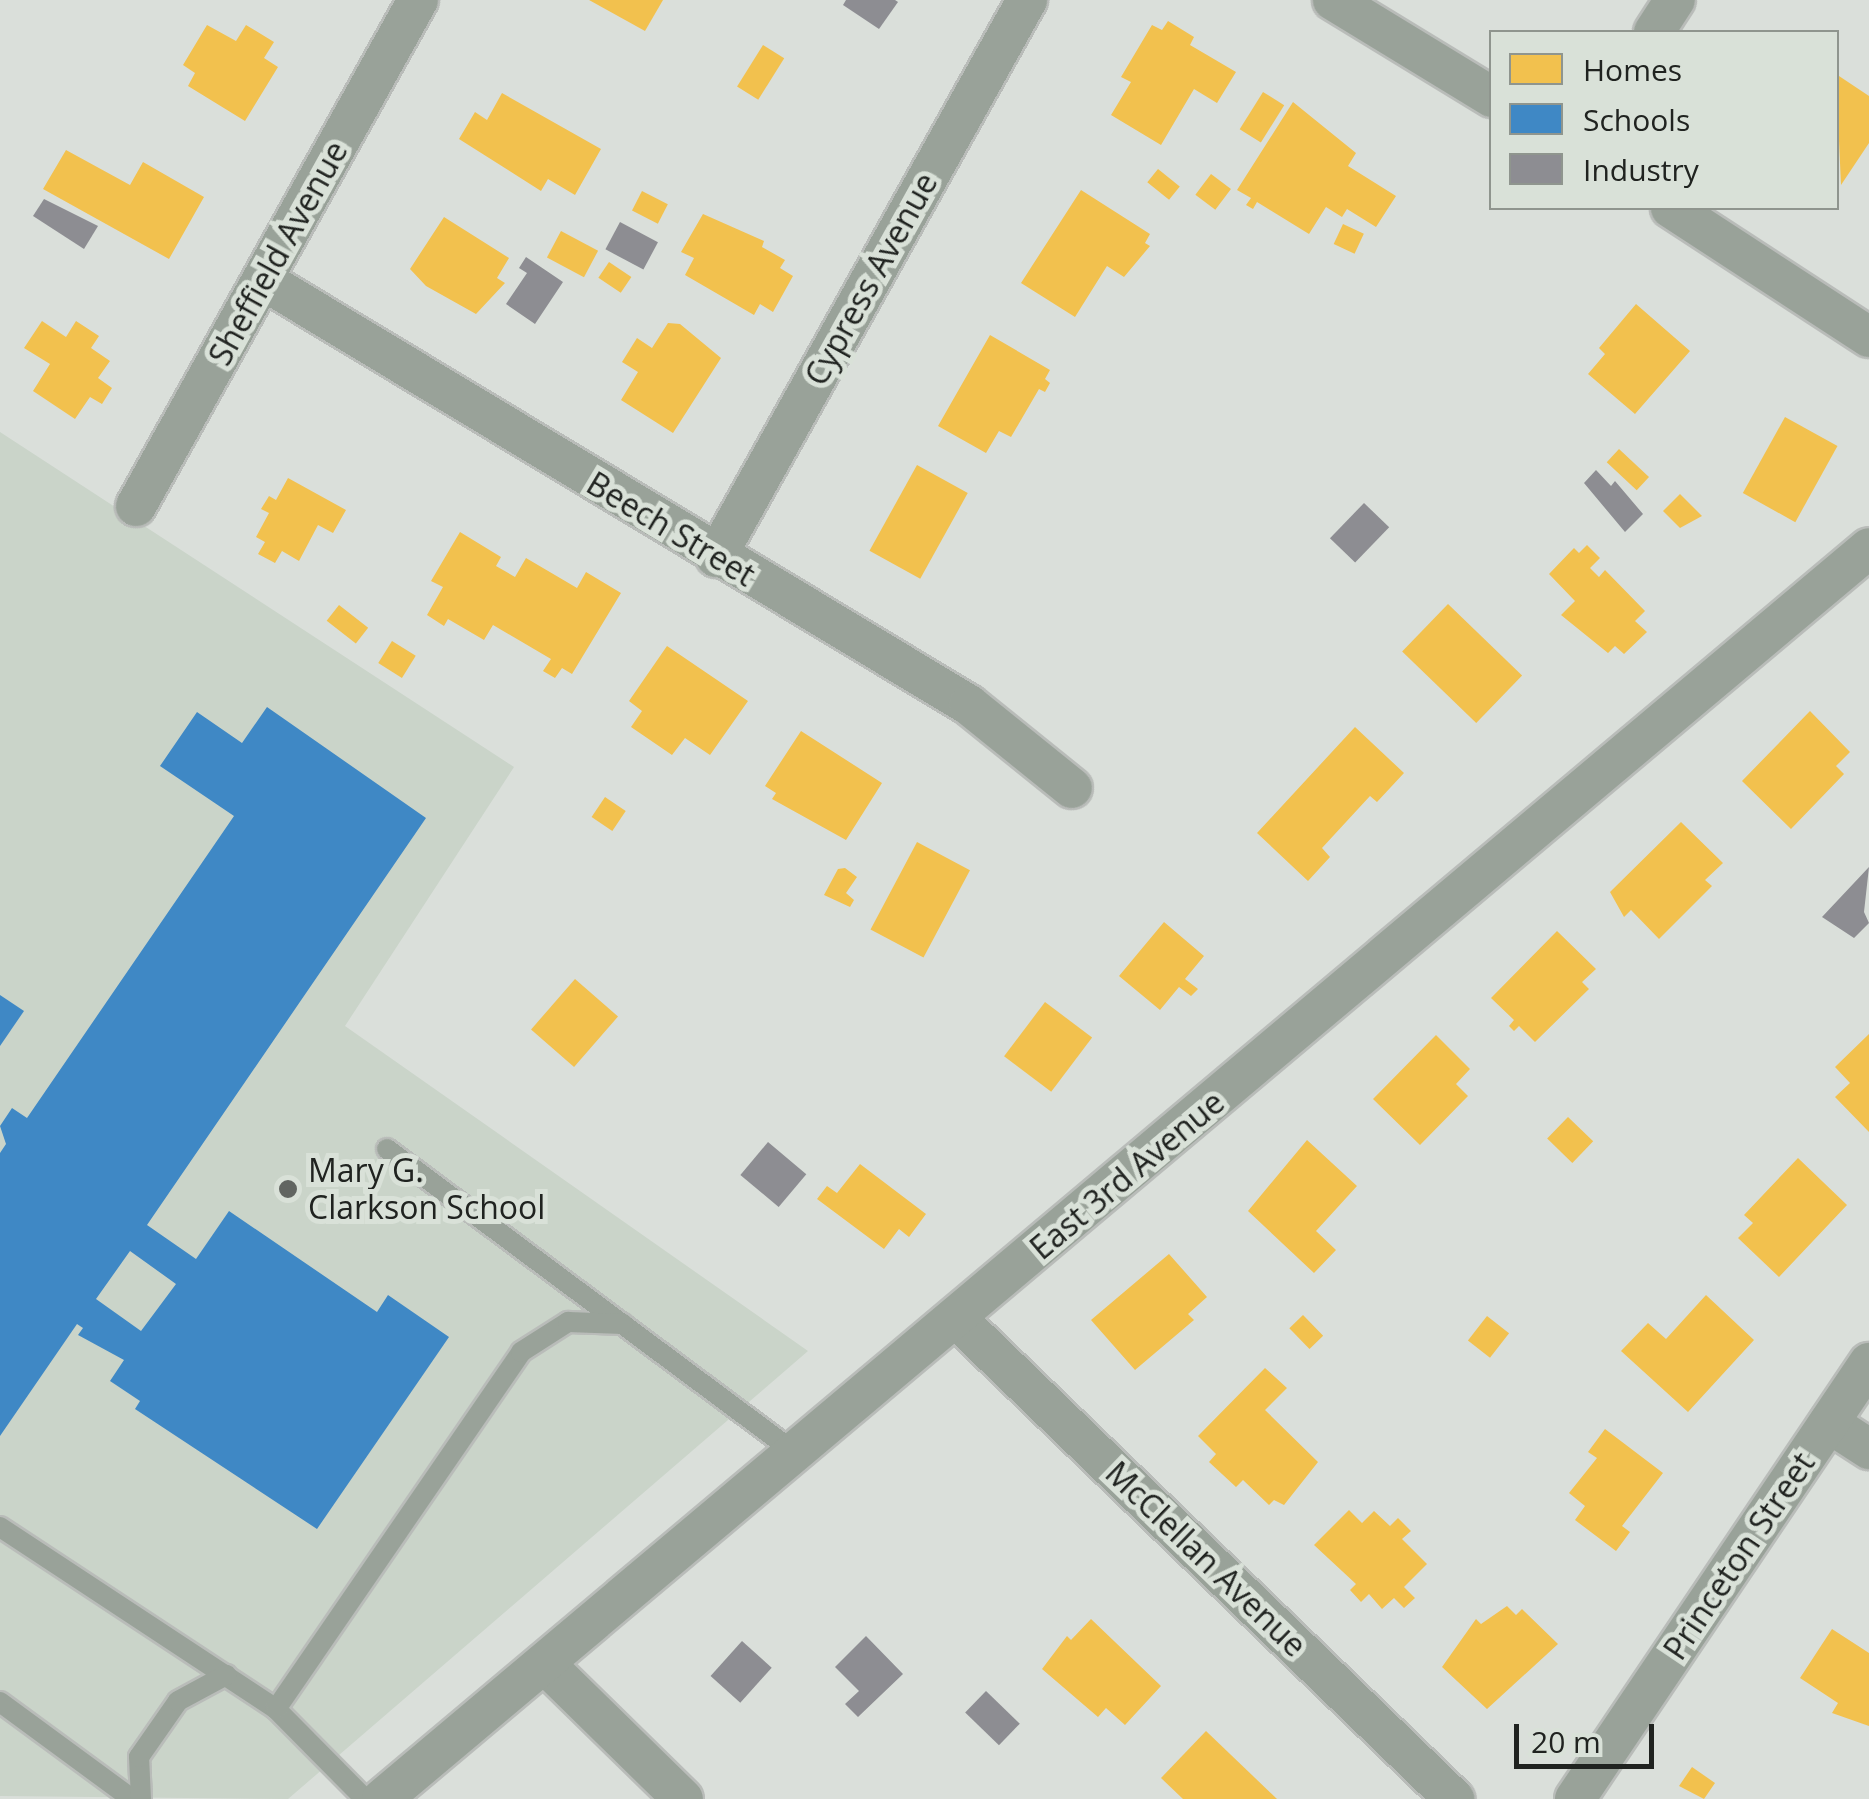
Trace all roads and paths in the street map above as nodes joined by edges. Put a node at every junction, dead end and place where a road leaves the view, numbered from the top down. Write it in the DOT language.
graph roads {
  1 [pos="418,0"];
  2 [pos="1026,0"];
  3 [pos="1334,0"];
  4 [pos="1675,0"];
  5 [pos="1655,30"];
  6 [pos="1489,95"];
  7 [pos="1674,210"];
  8 [pos="264,280"];
  9 [pos="1869,338"];
  10 [pos="136,506"];
  11 [pos="1869,548"];
  12 [pos="716,558"];
  13 [pos="1072,788"];
  14 [pos="387,1149"];
  15 [pos="958,1320"];
  16 [pos="622,1324"];
  17 [pos="1869,1363"];
  18 [pos="1829,1423"];
  19 [pos="1869,1449"];
  20 [pos="797,1454"];
  21 [pos="0,1528"];
  22 [pos="545,1664"];
  23 [pos="226,1675"];
  24 [pos="0,1702"];
  25 [pos="276,1710"];
  26 [pos="132,1799"];
  27 [pos="141,1799"];
  28 [pos="365,1799"];
  29 [pos="382,1799"];
  30 [pos="683,1799"];
  31 [pos="1454,1799"];
  32 [pos="1575,1799"];
  1 -- 8 [label="street, Sheffield Avenue"];
  2 -- 12 [label="street, Cypress Avenue"];
  3 -- 6 [label="street"];
  4 -- 5 [label="street"];
  7 -- 9 [label="street"];
  8 -- 10 [label="street, Sheffield Avenue"];
  8 -- 12 [label="street, Beech Street"];
  11 -- 15 [label="street, East 3rd Avenue"];
  12 -- 13 [label="street, Beech Street"];
  14 -- 16 [label="lane"];
  15 -- 20 [label="street, East 3rd Avenue"];
  15 -- 31 [label="street, McClellan Avenue"];
  16 -- 20 [label="lane"];
  16 -- 25 [label="lane"];
  17 -- 18 [label="street, Princeton Street"];
  18 -- 19 [label="street"];
  18 -- 32 [label="street, Princeton Street"];
  20 -- 22 [label="street, East 3rd Avenue"];
  21 -- 23 [label="lane"];
  22 -- 29 [label="street, East 3rd Avenue"];
  22 -- 30 [label="street"];
  23 -- 25 [label="lane"];
  23 -- 27 [label="lane"];
  24 -- 26 [label="lane"];
  25 -- 28 [label="lane"];
}
